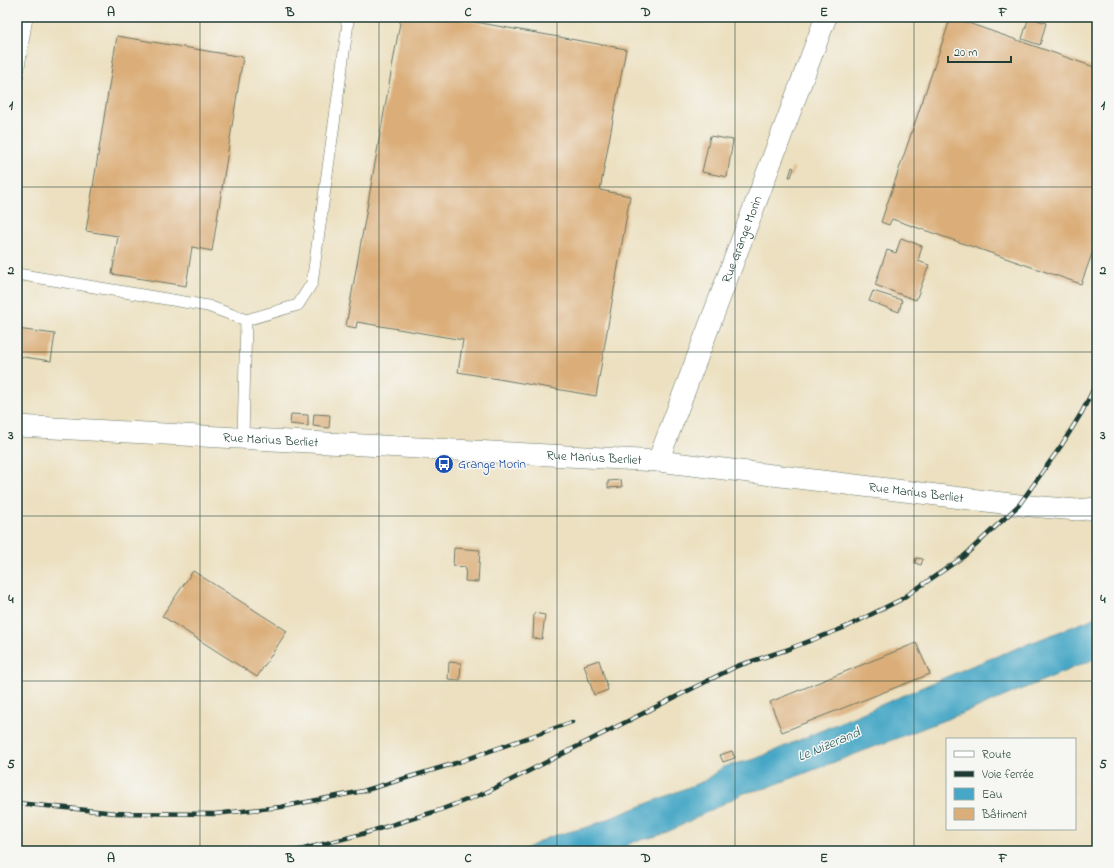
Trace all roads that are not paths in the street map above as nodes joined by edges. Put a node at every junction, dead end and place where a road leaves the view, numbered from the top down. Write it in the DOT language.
graph roads {
  1 [pos="27,17"];
  2 [pos="343,17"];
  3 [pos="826,17"];
  4 [pos="17,79"];
  5 [pos="17,274"];
  6 [pos="246,320"];
  7 [pos="17,426"];
  8 [pos="243,438"];
  9 [pos="658,461"];
  10 [pos="1097,508"];
  1 -- 4 [label="lane"];
  2 -- 6 [label="lane"];
  3 -- 9 [label="street, Rue Grange Morin"];
  5 -- 6 [label="lane"];
  6 -- 8 [label="lane"];
  7 -- 8 [label="street, Rue Marius Berliet"];
  8 -- 9 [label="street, Rue Marius Berliet"];
  9 -- 10 [label="street, Rue Marius Berliet"];
}
